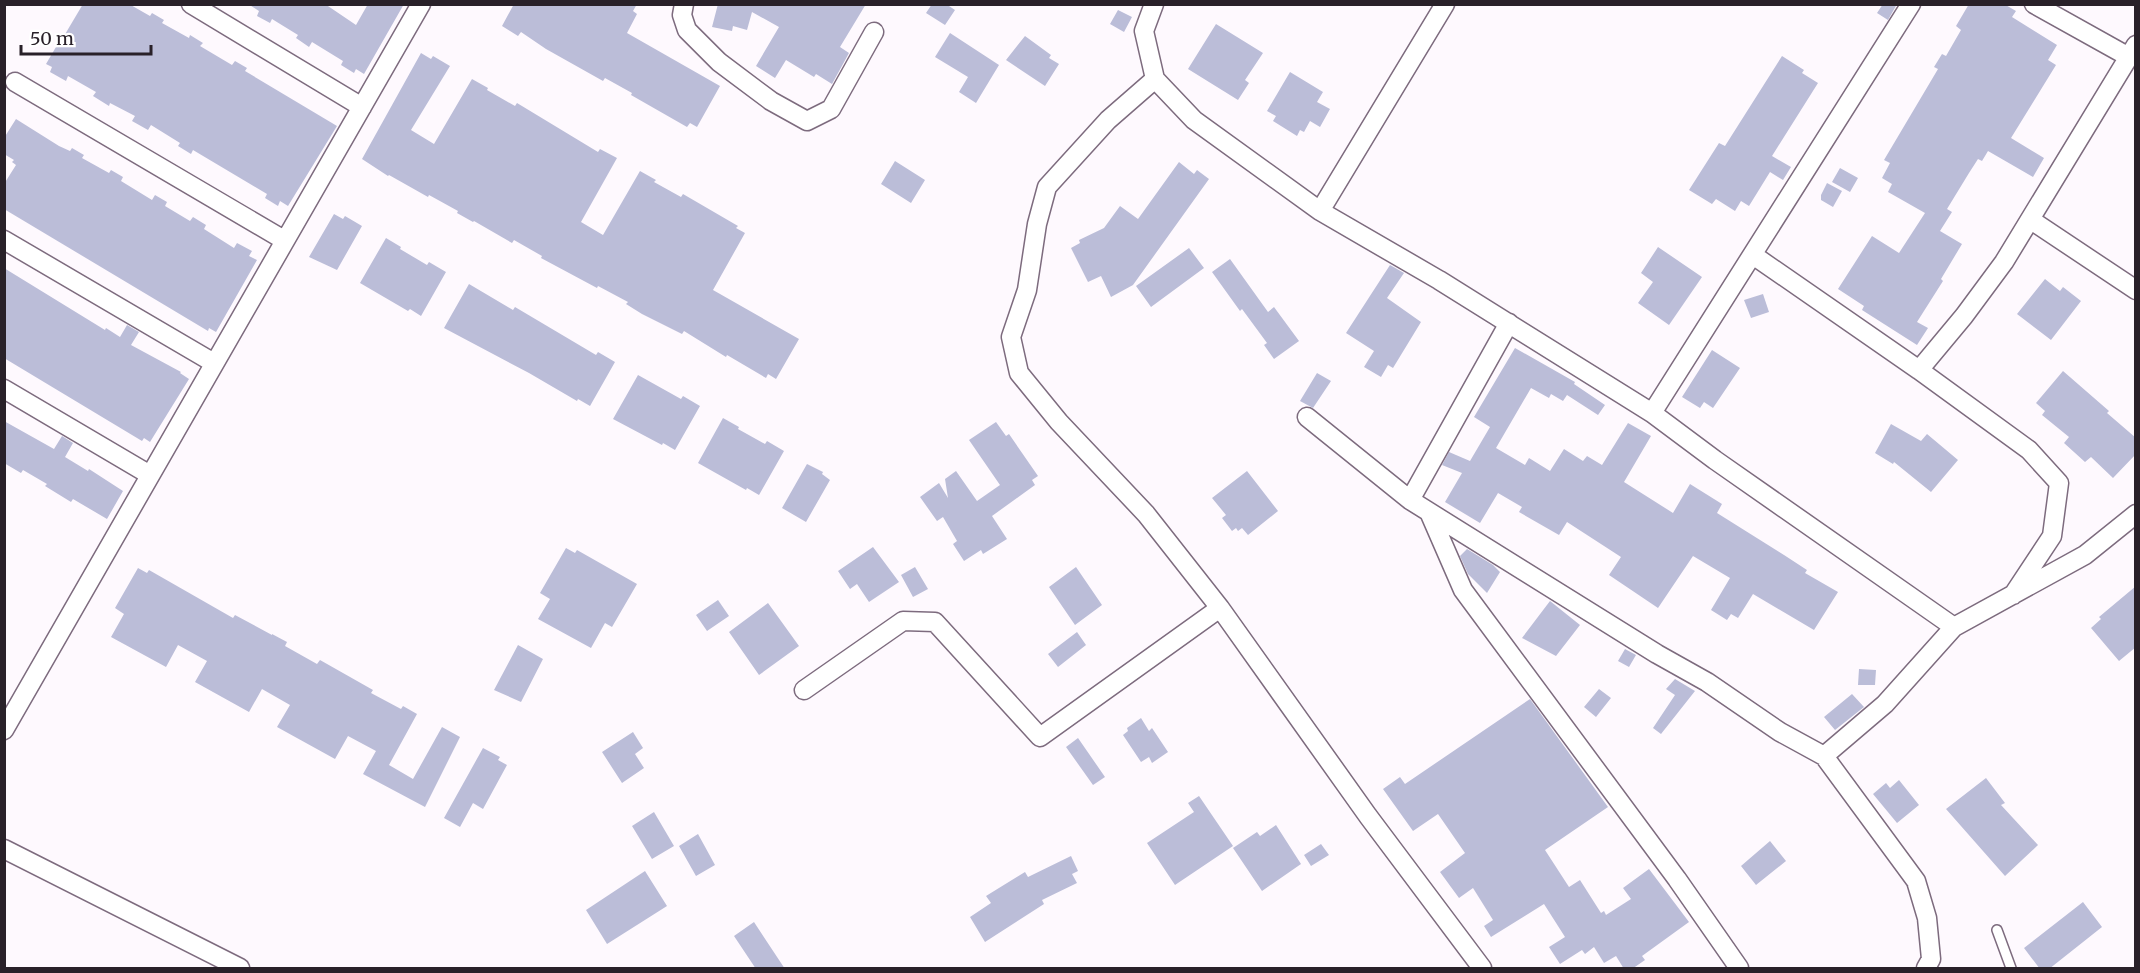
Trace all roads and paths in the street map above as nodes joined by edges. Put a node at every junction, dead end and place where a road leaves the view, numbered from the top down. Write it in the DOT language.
graph roads {
  1 [pos="191,4"];
  2 [pos="421,4"];
  3 [pos="684,4"];
  4 [pos="1154,4"];
  5 [pos="1445,4"];
  6 [pos="1911,4"];
  7 [pos="2034,4"];
  8 [pos="874,32"];
  9 [pos="2132,51"];
  10 [pos="1155,79"];
  11 [pos="15,82"];
  12 [pos="362,106"];
  13 [pos="1320,211"];
  14 [pos="2031,219"];
  15 [pos="4,240"];
  16 [pos="284,240"];
  17 [pos="1753,255"];
  18 [pos="2136,290"];
  19 [pos="1509,323"];
  20 [pos="214,363"];
  21 [pos="1919,370"];
  22 [pos="4,389"];
  23 [pos="1652,413"];
  24 [pos="1307,417"];
  25 [pos="150,475"];
  26 [pos="1410,500"];
  27 [pos="1429,512"];
  28 [pos="2136,514"];
  29 [pos="2013,595"];
  30 [pos="1220,608"];
  31 [pos="1954,627"];
  32 [pos="804,690"];
  33 [pos="4,730"];
  34 [pos="1824,756"];
  35 [pos="4,849"];
  36 [pos="1997,930"];
  37 [pos="240,969"];
  38 [pos="1482,969"];
  39 [pos="1739,969"];
  40 [pos="1926,969"];
  41 [pos="2011,969"];
  1 -- 12 [label="street"];
  2 -- 12 [label="street"];
  3 -- 8 [label="street"];
  4 -- 10 [label="street"];
  5 -- 13 [label="street"];
  6 -- 17 [label="street"];
  7 -- 9 [label="street"];
  9 -- 14 [label="street"];
  10 -- 13 [label="street"];
  10 -- 30 [label="street"];
  11 -- 16 [label="street"];
  12 -- 16 [label="street"];
  13 -- 19 [label="street"];
  14 -- 18 [label="street"];
  14 -- 21 [label="street"];
  15 -- 20 [label="street"];
  16 -- 20 [label="street"];
  17 -- 21 [label="street"];
  17 -- 23 [label="street"];
  19 -- 23 [label="street"];
  19 -- 26 [label="street"];
  20 -- 25 [label="street"];
  21 -- 29 [label="street"];
  22 -- 25 [label="street"];
  23 -- 31 [label="street"];
  24 -- 26 [label="street"];
  25 -- 33 [label="street"];
  26 -- 27 [label="street"];
  27 -- 34 [label="street"];
  27 -- 39 [label="street"];
  28 -- 29 [label="street"];
  29 -- 31 [label="street"];
  30 -- 32 [label="street"];
  30 -- 38 [label="street"];
  31 -- 34 [label="street"];
  34 -- 40 [label="street"];
  35 -- 37 [label="street"];
  36 -- 41 [label="lane"];
}
